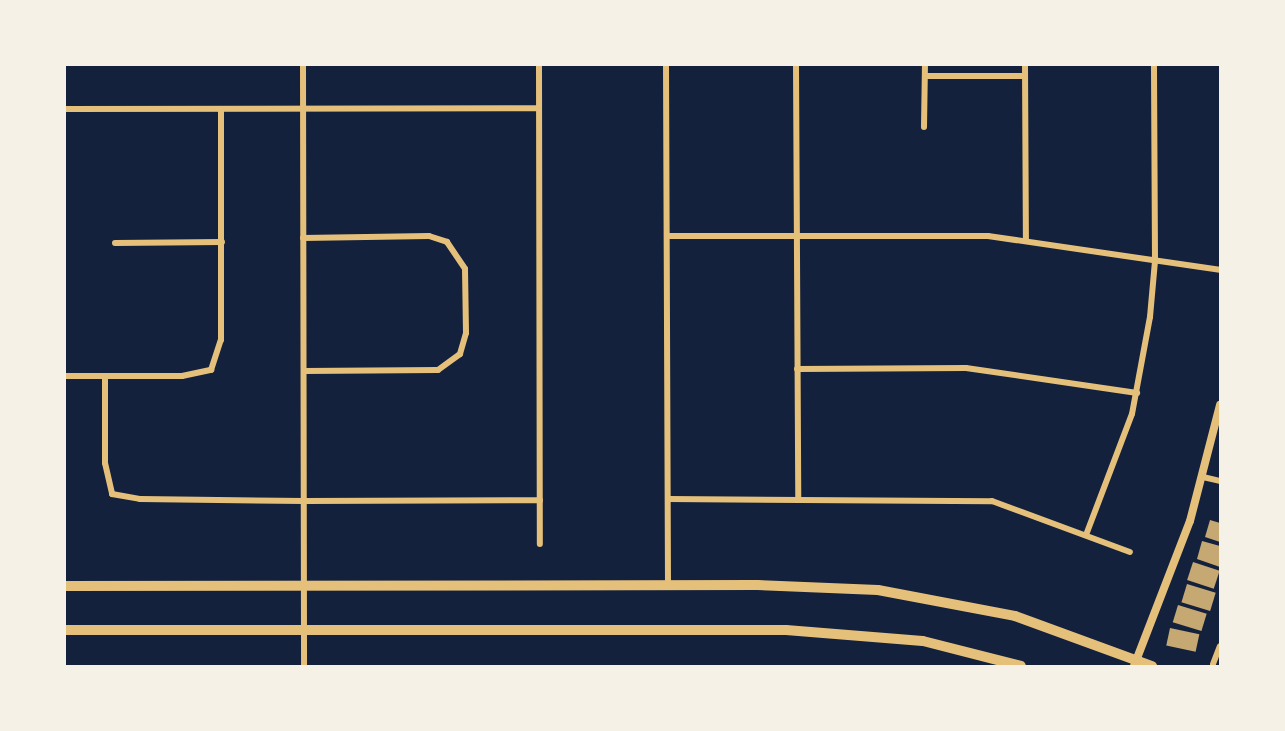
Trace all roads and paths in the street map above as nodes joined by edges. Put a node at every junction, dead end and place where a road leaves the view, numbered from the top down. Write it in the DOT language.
graph roads {
  1 [pos="303,65"];
  2 [pos="539,65"];
  3 [pos="666,65"];
  4 [pos="796,65"];
  5 [pos="925,65"];
  6 [pos="1025,65"];
  7 [pos="1154,65"];
  8 [pos="925,76"];
  9 [pos="1025,76"];
  10 [pos="539,108"];
  11 [pos="65,109"];
  12 [pos="221,109"];
  13 [pos="303,109"];
  14 [pos="924,127"];
  15 [pos="667,236"];
  16 [pos="797,236"];
  17 [pos="303,237"];
  18 [pos="1026,240"];
  19 [pos="222,242"];
  20 [pos="115,243"];
  21 [pos="1155,261"];
  22 [pos="1220,270"];
  23 [pos="797,369"];
  24 [pos="304,371"];
  25 [pos="65,376"];
  26 [pos="105,376"];
  27 [pos="1137,393"];
  28 [pos="1220,405"];
  29 [pos="1203,477"];
  30 [pos="1220,481"];
  31 [pos="668,499"];
  32 [pos="797,499"];
  33 [pos="540,500"];
  34 [pos="304,501"];
  35 [pos="1086,536"];
  36 [pos="540,544"];
  37 [pos="1130,552"];
  38 [pos="305,585"];
  39 [pos="65,586"];
  40 [pos="668,586"];
  41 [pos="65,630"];
  42 [pos="304,631"];
  43 [pos="1220,646"];
  44 [pos="1136,663"];
  45 [pos="1213,664"];
  46 [pos="304,666"];
  47 [pos="1021,666"];
  48 [pos="1152,666"];
  1 -- 13 [label="street"];
  2 -- 10 [label="street"];
  3 -- 15 [label="street"];
  4 -- 16 [label="street"];
  5 -- 8 [label="street"];
  6 -- 9 [label="street"];
  7 -- 21 [label="street"];
  8 -- 9 [label="street"];
  8 -- 14 [label="street"];
  9 -- 18 [label="street"];
  10 -- 13 [label="street"];
  10 -- 33 [label="street"];
  11 -- 12 [label="street"];
  12 -- 13 [label="street"];
  12 -- 19 [label="street"];
  13 -- 17 [label="street"];
  15 -- 16 [label="street"];
  15 -- 31 [label="street"];
  16 -- 18 [label="street"];
  16 -- 23 [label="street"];
  17 -- 24 [label="street"];
  17 -- 24 [label="street"];
  18 -- 21 [label="street"];
  19 -- 20 [label="street"];
  19 -- 26 [label="street"];
  21 -- 22 [label="street"];
  21 -- 27 [label="street"];
  23 -- 27 [label="street"];
  23 -- 32 [label="street"];
  24 -- 34 [label="street"];
  25 -- 26 [label="street"];
  26 -- 34 [label="street"];
  27 -- 35 [label="street"];
  28 -- 29 [label="street"];
  29 -- 30 [label="street"];
  29 -- 44 [label="street"];
  31 -- 32 [label="street"];
  31 -- 40 [label="street"];
  32 -- 35 [label="street"];
  33 -- 34 [label="street"];
  33 -- 36 [label="street"];
  34 -- 38 [label="street"];
  35 -- 37 [label="street"];
  38 -- 39 [label="main road"];
  38 -- 40 [label="main road"];
  38 -- 42 [label="street"];
  40 -- 44 [label="main road"];
  41 -- 42 [label="main road"];
  42 -- 46 [label="street"];
  42 -- 47 [label="main road"];
  43 -- 45 [label="street"];
  44 -- 48 [label="main road"];
}
